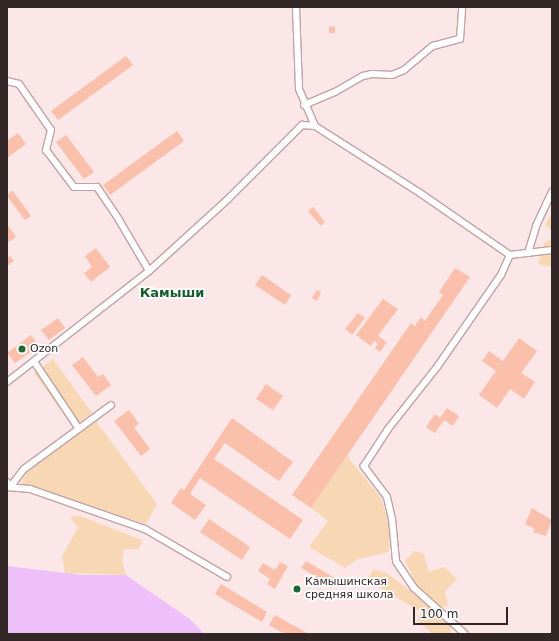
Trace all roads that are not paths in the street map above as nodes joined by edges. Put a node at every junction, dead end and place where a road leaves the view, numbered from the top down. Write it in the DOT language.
graph roads {
  1 [pos="296,7"];
  2 [pos="462,7"];
  3 [pos="7,80"];
  4 [pos="304,105"];
  5 [pos="314,126"];
  6 [pos="552,192"];
  7 [pos="552,250"];
  8 [pos="528,253"];
  9 [pos="510,255"];
  10 [pos="149,272"];
  11 [pos="35,363"];
  12 [pos="7,382"];
  13 [pos="111,405"];
  14 [pos="79,429"];
  15 [pos="8,485"];
  16 [pos="227,577"];
  17 [pos="465,634"];
  1 -- 4 [label="street"];
  2 -- 4 [label="street"];
  3 -- 10 [label="street"];
  4 -- 5 [label="street"];
  5 -- 9 [label="street"];
  5 -- 10 [label="street"];
  6 -- 8 [label="street"];
  7 -- 8 [label="street"];
  8 -- 9 [label="street"];
  9 -- 17 [label="street"];
  10 -- 11 [label="street"];
  11 -- 12 [label="street"];
  11 -- 14 [label="street"];
  13 -- 14 [label="street"];
  14 -- 15 [label="street"];
  15 -- 16 [label="street"];
}
